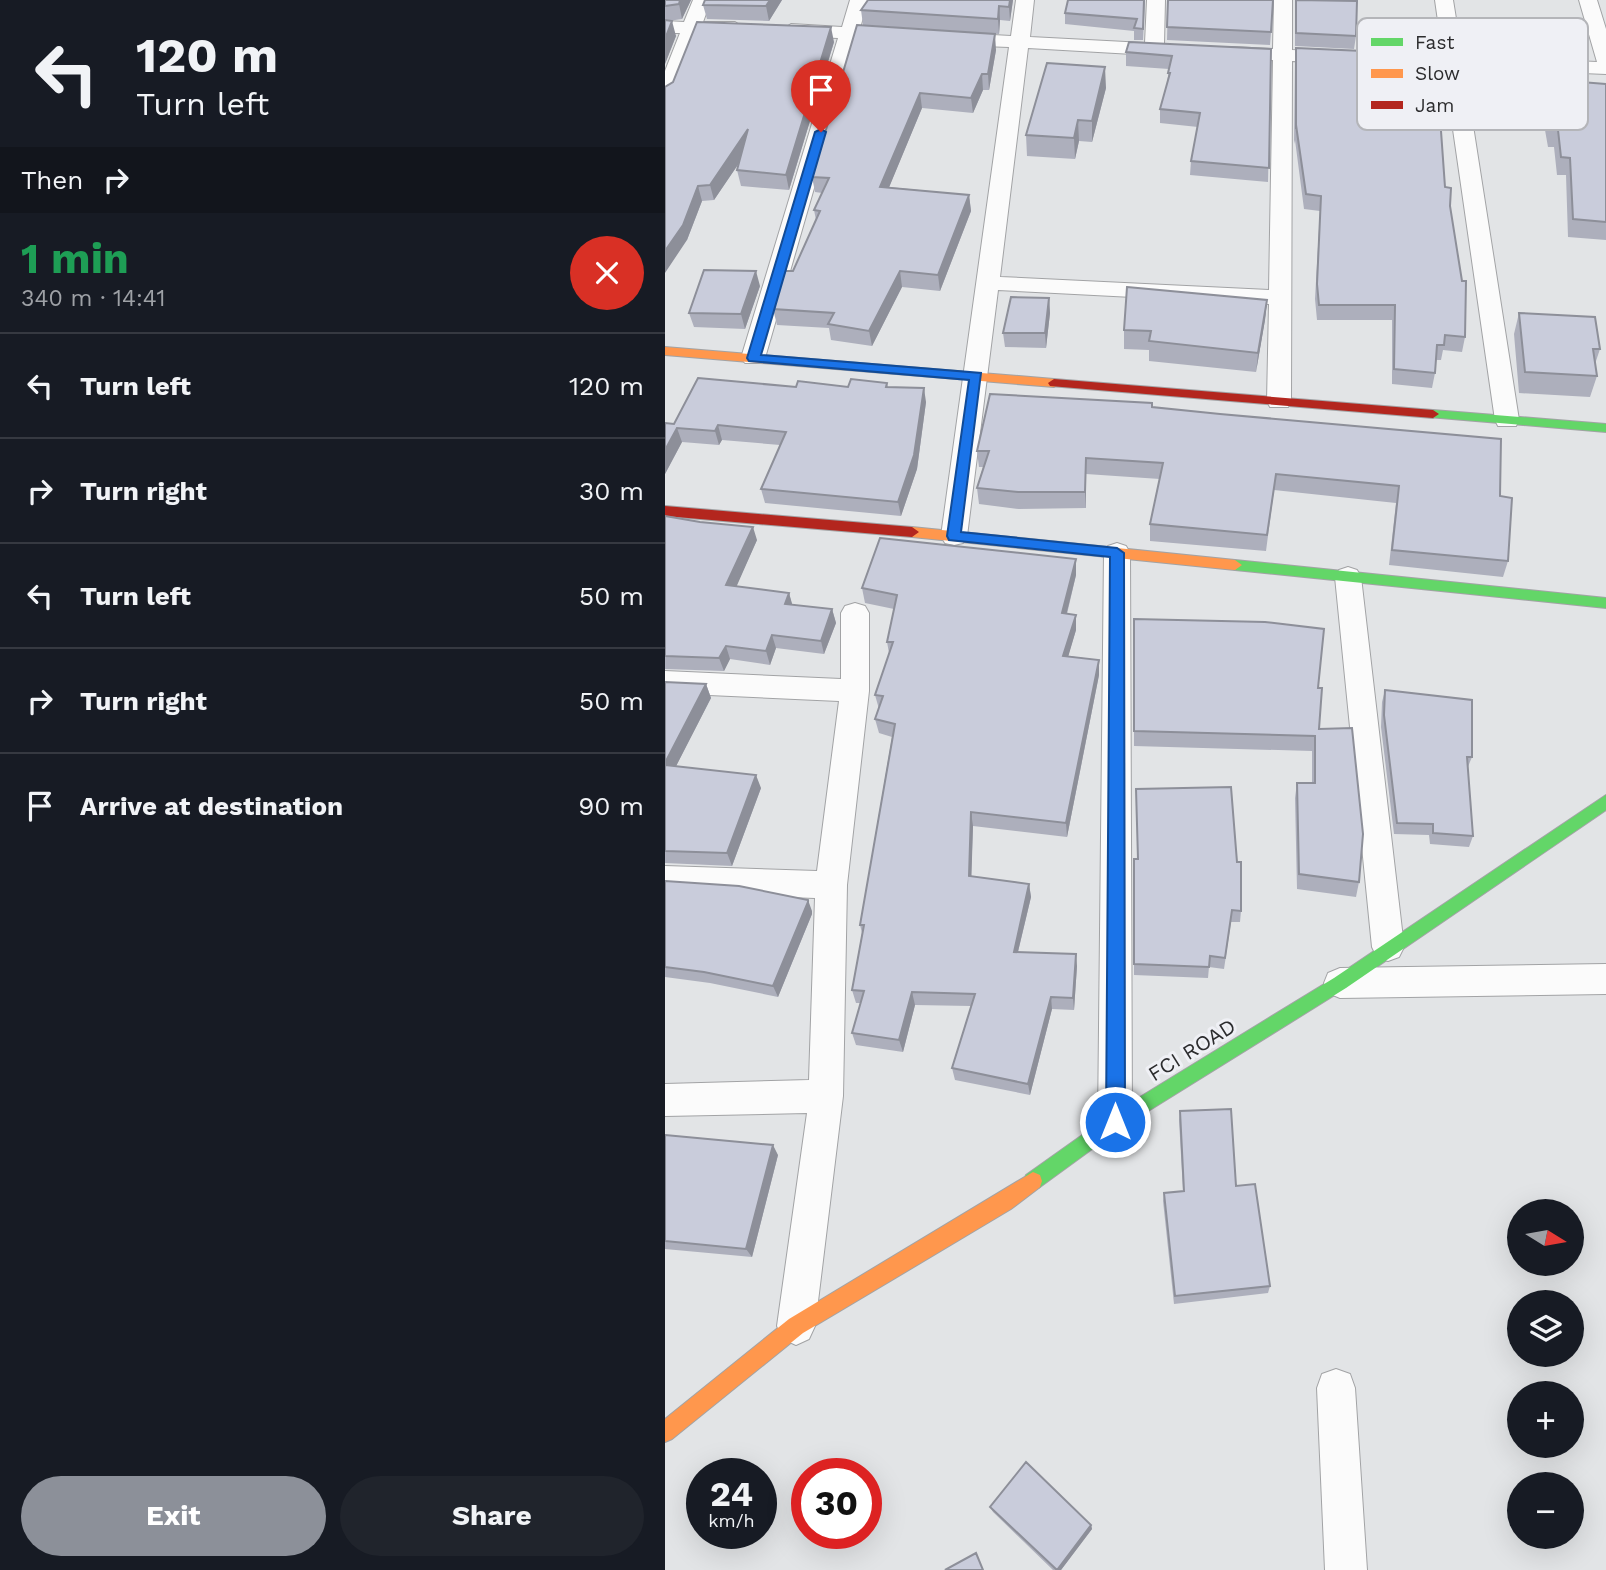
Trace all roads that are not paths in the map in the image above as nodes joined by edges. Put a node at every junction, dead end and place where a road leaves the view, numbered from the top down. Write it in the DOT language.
graph roads {
  1 [pos="702,0"];
  2 [pos="859,0"];
  3 [pos="1025,0"];
  4 [pos="1156,0"];
  5 [pos="1283,0"];
  6 [pos="1444,0"];
  7 [pos="1588,0"];
  8 [pos="1447,18"];
  9 [pos="665,27"];
  10 [pos="692,27"];
  11 [pos="851,32"];
  12 [pos="916,36"];
  13 [pos="942,38"];
  14 [pos="1021,43"];
  15 [pos="1154,50"];
  16 [pos="1193,51"];
  17 [pos="1219,52"];
  18 [pos="1283,55"];
  19 [pos="1357,58"];
  20 [pos="1606,61"];
  21 [pos="1588,67"];
  22 [pos="1606,68"];
  23 [pos="665,96"];
  24 [pos="1463,130"];
  25 [pos="989,283"];
  26 [pos="1281,298"];
  27 [pos="665,351"];
  28 [pos="754,358"];
  29 [pos="976,376"];
  30 [pos="1279,401"];
  31 [pos="1507,420"];
  32 [pos="1606,428"];
  33 [pos="665,511"];
  34 [pos="954,536"];
  35 [pos="1117,553"];
  36 [pos="1348,577"];
  37 [pos="1606,603"];
  38 [pos="855,613"];
  39 [pos="665,682"];
  40 [pos="855,691"];
  41 [pos="1606,802"];
  42 [pos="665,879"];
  43 [pos="831,885"];
  44 [pos="1388,947"];
  45 [pos="1606,979"];
  46 [pos="1340,983"];
  47 [pos="826,1096"];
  48 [pos="665,1100"];
  49 [pos="1115,1122"];
  50 [pos="796,1326"];
  51 [pos="1336,1388"];
  52 [pos="665,1432"];
  53 [pos="1346,1570"];
  1 -- 10 [label="street"];
  2 -- 11 [label="street"];
  3 -- 14 [label="street"];
  4 -- 15 [label="street"];
  5 -- 18 [label="street"];
  6 -- 8 [label="street"];
  7 -- 20 [label="street"];
  9 -- 10 [label="street"];
  10 -- 11 [label="street"];
  10 -- 23 [label="street"];
  11 -- 12 [label="street"];
  11 -- 28 [label="street"];
  13 -- 14 [label="street"];
  14 -- 15 [label="street"];
  14 -- 25 [label="street"];
  15 -- 16 [label="street"];
  17 -- 18 [label="street"];
  18 -- 19 [label="street"];
  18 -- 26 [label="street"];
  21 -- 22 [label="street"];
  24 -- 31 [label="street"];
  25 -- 26 [label="street"];
  25 -- 29 [label="street"];
  26 -- 30 [label="street"];
  27 -- 28 [label="street"];
  28 -- 29 [label="street"];
  29 -- 30 [label="street"];
  29 -- 34 [label="street"];
  30 -- 31 [label="street"];
  31 -- 32 [label="street"];
  33 -- 34 [label="street"];
  34 -- 35 [label="street"];
  35 -- 36 [label="street"];
  35 -- 49 [label="street"];
  36 -- 37 [label="street"];
  36 -- 44 [label="street"];
  38 -- 40 [label="street"];
  39 -- 40 [label="street"];
  40 -- 43 [label="street"];
  41 -- 44 [label="street, FCI ROAD"];
  42 -- 43 [label="street"];
  43 -- 47 [label="street"];
  44 -- 46 [label="street, FCI ROAD"];
  45 -- 46 [label="street"];
  46 -- 49 [label="street, FCI ROAD"];
  47 -- 48 [label="street"];
  47 -- 50 [label="street"];
  49 -- 50 [label="street, FCI ROAD"];
  50 -- 52 [label="street, FCI ROAD"];
  51 -- 53 [label="street"];
}
